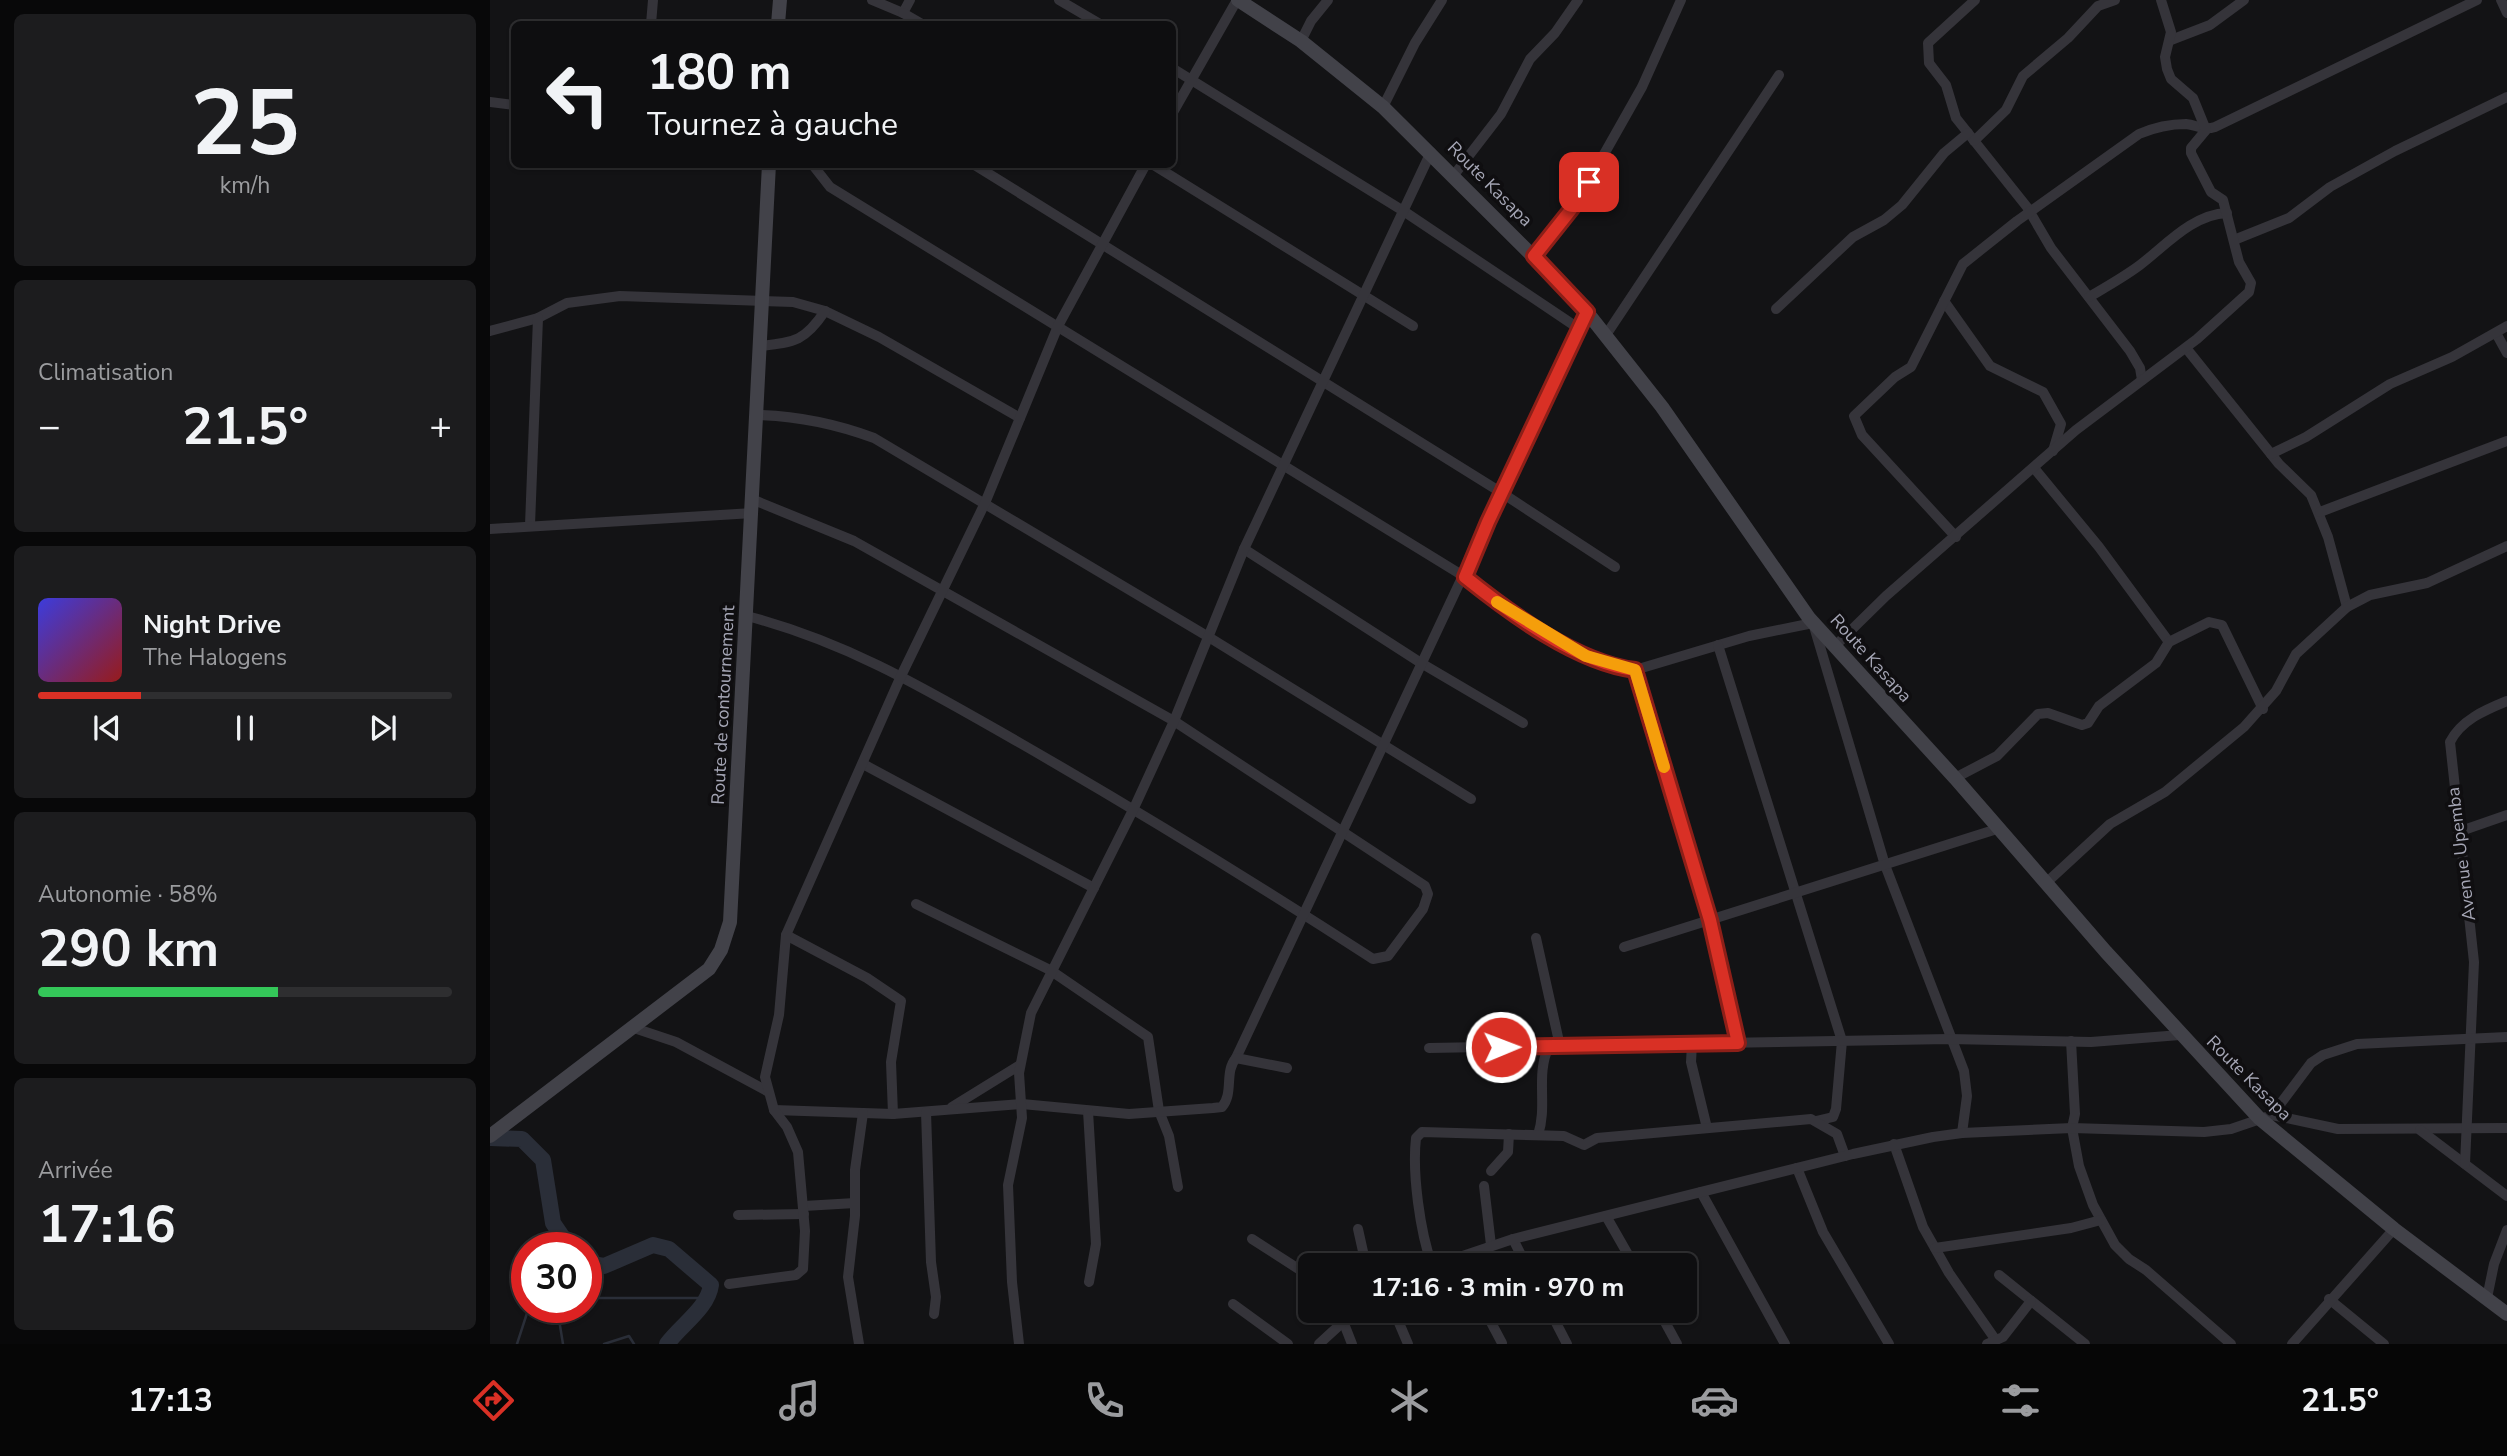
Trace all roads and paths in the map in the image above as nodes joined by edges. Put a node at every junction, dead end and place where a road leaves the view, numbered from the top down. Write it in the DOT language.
graph roads {
  1 [pos="653,0"];
  2 [pos="780,0"];
  3 [pos="872,0"];
  4 [pos="909,0"];
  5 [pos="1059,0"];
  6 [pos="1238,0"];
  7 [pos="1328,0"];
  8 [pos="1442,0"];
  9 [pos="1578,0"];
  10 [pos="1681,0"];
  11 [pos="1975,0"];
  12 [pos="2115,0"];
  13 [pos="2161,0"];
  14 [pos="2244,0"];
  15 [pos="2477,0"];
  16 [pos="2501,0"];
  17 [pos="902,13"];
  18 [pos="2507,13"];
  19 [pos="651,21"];
  20 [pos="778,21"];
  21 [pos="917,21"];
  22 [pos="1095,21"];
  23 [pos="2171,40"];
  24 [pos="1301,41"];
  25 [pos="1176,70"];
  26 [pos="1779,75"];
  27 [pos="1192,80"];
  28 [pos="2507,97"];
  29 [pos="490,102"];
  30 [pos="511,105"];
  31 [pos="1176,107"];
  32 [pos="1383,107"];
  33 [pos="2206,130"];
  34 [pos="1971,137"];
  35 [pos="1431,152"];
  36 [pos="769,168"];
  37 [pos="815,168"];
  38 [pos="979,168"];
  39 [pos="1147,168"];
  40 [pos="1155,168"];
  41 [pos="1454,174"];
  42 [pos="1405,212"];
  43 [pos="2030,212"];
  44 [pos="2227,213"];
  45 [pos="2234,240"];
  46 [pos="1101,243"];
  47 [pos="1534,256"];
  48 [pos="1364,297"];
  49 [pos="2089,298"];
  50 [pos="762,301"];
  51 [pos="1944,301"];
  52 [pos="1776,309"];
  53 [pos="825,311"];
  54 [pos="1587,312"];
  55 [pos="538,318"];
  56 [pos="1058,326"];
  57 [pos="1413,326"];
  58 [pos="2507,326"];
  59 [pos="1577,328"];
  60 [pos="490,331"];
  61 [pos="2496,333"];
  62 [pos="1606,335"];
  63 [pos="761,346"];
  64 [pos="2186,348"];
  65 [pos="2507,353"];
  66 [pos="2142,380"];
  67 [pos="1322,381"];
  68 [pos="758,415"];
  69 [pos="1020,418"];
  70 [pos="2507,441"];
  71 [pos="2053,453"];
  72 [pos="2271,454"];
  73 [pos="1283,466"];
  74 [pos="2034,468"];
  75 [pos="1502,493"];
  76 [pos="985,503"];
  77 [pos="753,506"];
  78 [pos="2320,512"];
  79 [pos="530,525"];
  80 [pos="490,529"];
  81 [pos="1956,537"];
  82 [pos="2507,546"];
  83 [pos="1244,548"];
  84 [pos="1615,567"];
  85 [pos="1465,577"];
  86 [pos="943,590"];
  87 [pos="2347,607"];
  88 [pos="747,616"];
  89 [pos="1814,623"];
  90 [pos="1207,636"];
  91 [pos="2169,642"];
  92 [pos="1718,645"];
  93 [pos="1834,647"];
  94 [pos="1421,663"];
  95 [pos="1635,670"];
  96 [pos="901,676"];
  97 [pos="2507,701"];
  98 [pos="2263,709"];
  99 [pos="1174,721"];
  100 [pos="1523,723"];
  101 [pos="1383,746"];
  102 [pos="863,764"];
  103 [pos="1955,778"];
  104 [pos="1471,799"];
  105 [pos="1134,808"];
  106 [pos="2507,815"];
  107 [pos="1997,830"];
  108 [pos="1341,832"];
  109 [pos="2458,832"];
  110 [pos="1885,865"];
  111 [pos="2046,883"];
  112 [pos="1094,888"];
  113 [pos="1797,893"];
  114 [pos="916,904"];
  115 [pos="1304,914"];
  116 [pos="1710,920"];
  117 [pos="786,935"];
  118 [pos="1536,938"];
  119 [pos="1623,947"];
  120 [pos="1050,970"];
  121 [pos="634,1028"];
  122 [pos="2180,1035"];
  123 [pos="2507,1037"];
  124 [pos="2470,1039"];
  125 [pos="1950,1040"];
  126 [pos="1842,1041"];
  127 [pos="2071,1041"];
  128 [pos="1738,1043"];
  129 [pos="1692,1044"];
  130 [pos="1555,1046"];
  131 [pos="1429,1048"];
  132 [pos="1236,1058"];
  133 [pos="1020,1065"];
  134 [pos="1287,1068"];
  135 [pos="767,1091"];
  136 [pos="1022,1104"];
  137 [pos="950,1109"];
  138 [pos="774,1110"];
  139 [pos="1088,1111"];
  140 [pos="1159,1111"];
  141 [pos="926,1112"];
  142 [pos="863,1113"];
  143 [pos="893,1114"];
  144 [pos="2265,1117"];
  145 [pos="1815,1121"];
  146 [pos="1707,1128"];
  147 [pos="2071,1128"];
  148 [pos="2507,1128"];
  149 [pos="2467,1129"];
  150 [pos="2420,1130"];
  151 [pos="1509,1133"];
  152 [pos="1962,1133"];
  153 [pos="1538,1135"];
  154 [pos="490,1136"];
  155 [pos="1894,1144"];
  156 [pos="1845,1156"];
  157 [pos="2465,1164"];
  158 [pos="1797,1168"];
  159 [pos="1491,1171"];
  160 [pos="1484,1186"];
  161 [pos="1178,1187"];
  162 [pos="1701,1192"];
  163 [pos="2507,1196"];
  164 [pos="855,1203"];
  165 [pos="804,1210"];
  166 [pos="738,1215"];
  167 [pos="1606,1216"];
  168 [pos="2101,1220"];
  169 [pos="1358,1229"];
  170 [pos="2393,1229"];
  171 [pos="2507,1230"];
  172 [pos="1252,1238"];
  173 [pos="1513,1239"];
  174 [pos="1491,1245"];
  175 [pos="1934,1248"];
  176 [pos="1363,1253"];
  177 [pos="1430,1253"];
  178 [pos="1474,1253"];
  179 [pos="1521,1253"];
  180 [pos="1627,1253"];
  181 [pos="1298,1268"];
  182 [pos="1999,1275"];
  183 [pos="1089,1282"];
  184 [pos="729,1284"];
  185 [pos="2487,1298"];
  186 [pos="2329,1299"];
  187 [pos="2031,1301"];
  188 [pos="1233,1304"];
  189 [pos="934,1314"];
  190 [pos="2507,1314"];
  191 [pos="1341,1323"];
  192 [pos="1344,1323"];
  193 [pos="1399,1323"];
  194 [pos="1492,1323"];
  195 [pos="1556,1323"];
  196 [pos="1666,1323"];
  197 [pos="1991,1342"];
  198 [pos="1503,1343"];
  199 [pos="859,1344"];
  200 [pos="1019,1344"];
  201 [pos="1288,1344"];
  202 [pos="1319,1344"];
  203 [pos="1352,1344"];
  204 [pos="1408,1344"];
  205 [pos="1567,1344"];
  206 [pos="1677,1344"];
  207 [pos="1785,1344"];
  208 [pos="1889,1344"];
  209 [pos="2085,1344"];
  210 [pos="2231,1344"];
  211 [pos="2292,1344"];
  212 [pos="2384,1344"];
  1 -- 19 [label="street"];
  2 -- 20 [label="main road"];
  3 -- 17 [label="street"];
  4 -- 17 [label="street"];
  5 -- 22 [label="street"];
  6 -- 24 [label="main road, Route Kasapa"];
  6 -- 27 [label="street"];
  7 -- 24 [label="street"];
  8 -- 32 [label="street"];
  9 -- 41 [label="street"];
  10 -- 47 [label="street"];
  11 -- 34 [label="street"];
  12 -- 34 [label="street"];
  13 -- 23 [label="street"];
  14 -- 23 [label="street"];
  15 -- 33 [label="street"];
  16 -- 18 [label="street"];
  17 -- 21 [label="street"];
  23 -- 33 [label="street"];
  24 -- 32 [label="main road, Route Kasapa"];
  25 -- 27 [label="street"];
  26 -- 62 [label="street"];
  27 -- 31 [label="street"];
  27 -- 42 [label="street"];
  28 -- 45 [label="street"];
  29 -- 30 [label="street"];
  32 -- 35 [label="main road, Route Kasapa"];
  33 -- 43 [label="street"];
  33 -- 44 [label="street"];
  34 -- 43 [label="street"];
  34 -- 52 [label="street"];
  35 -- 41 [label="main road, Route Kasapa"];
  35 -- 42 [label="street"];
  36 -- 50 [label="main road, Route de contournement"];
  37 -- 56 [label="street"];
  38 -- 46 [label="street"];
  39 -- 46 [label="street"];
  40 -- 48 [label="street"];
  41 -- 47 [label="main road, Route Kasapa"];
  42 -- 48 [label="street"];
  42 -- 59 [label="street"];
  43 -- 49 [label="street"];
  43 -- 51 [label="street"];
  44 -- 45 [label="street"];
  44 -- 49 [label="street"];
  45 -- 64 [label="street"];
  46 -- 56 [label="street"];
  46 -- 67 [label="street"];
  47 -- 54 [label="main road, Route Kasapa"];
  48 -- 57 [label="street"];
  48 -- 67 [label="street"];
  49 -- 66 [label="street"];
  50 -- 53 [label="street"];
  50 -- 55 [label="street"];
  50 -- 63 [label="main road, Route de contournement"];
  51 -- 71 [label="street"];
  51 -- 81 [label="street"];
  53 -- 63 [label="street"];
  53 -- 69 [label="street"];
  54 -- 59 [label="street"];
  54 -- 62 [label="main road, Route Kasapa"];
  55 -- 60 [label="street"];
  55 -- 79 [label="street"];
  56 -- 69 [label="street"];
  56 -- 73 [label="street"];
  58 -- 61 [label="street"];
  59 -- 75 [label="street"];
  61 -- 65 [label="street"];
  61 -- 72 [label="street"];
  62 -- 89 [label="main road, Route Kasapa"];
  63 -- 68 [label="main road, Route de contournement"];
  64 -- 66 [label="street"];
  64 -- 72 [label="street"];
  66 -- 71 [label="street"];
  67 -- 73 [label="street"];
  67 -- 75 [label="street"];
  68 -- 76 [label="street"];
  68 -- 77 [label="main road, Route de contournement"];
  69 -- 76 [label="street"];
  70 -- 78 [label="street"];
  71 -- 74 [label="street"];
  72 -- 78 [label="street"];
  73 -- 83 [label="street"];
  73 -- 85 [label="street"];
  74 -- 81 [label="street"];
  74 -- 91 [label="street"];
  75 -- 84 [label="street"];
  75 -- 85 [label="street"];
  76 -- 86 [label="street"];
  76 -- 90 [label="street"];
  77 -- 79 [label="street"];
  77 -- 86 [label="street"];
  77 -- 88 [label="main road, Route de contournement"];
  78 -- 87 [label="street"];
  79 -- 80 [label="street"];
  81 -- 93 [label="street"];
  82 -- 87 [label="street"];
  83 -- 90 [label="street"];
  83 -- 94 [label="street"];
  85 -- 94 [label="street"];
  85 -- 95 [label="street"];
  86 -- 96 [label="street"];
  86 -- 99 [label="street"];
  87 -- 98 [label="street"];
  88 -- 96 [label="street"];
  88 -- 121 [label="main road, Route de contournement"];
  89 -- 92 [label="street"];
  89 -- 93 [label="main road, Route Kasapa"];
  89 -- 110 [label="street"];
  90 -- 99 [label="street"];
  90 -- 101 [label="street"];
  91 -- 98 [label="street"];
  91 -- 103 [label="street"];
  92 -- 95 [label="street"];
  92 -- 113 [label="street"];
  93 -- 103 [label="main road, Route Kasapa"];
  94 -- 100 [label="street"];
  94 -- 101 [label="street"];
  95 -- 116 [label="street"];
  96 -- 102 [label="street"];
  96 -- 105 [label="street"];
  97 -- 109 [label="street, Avenue Upemba"];
  98 -- 111 [label="street"];
  99 -- 105 [label="street"];
  99 -- 108 [label="street"];
  101 -- 104 [label="street"];
  101 -- 108 [label="street"];
  102 -- 112 [label="street"];
  102 -- 117 [label="street"];
  103 -- 107 [label="main road, Route Kasapa"];
  105 -- 112 [label="street"];
  105 -- 115 [label="street"];
  106 -- 109 [label="street"];
  107 -- 110 [label="street"];
  107 -- 111 [label="main road, Route Kasapa"];
  108 -- 115 [label="street"];
  108 -- 115 [label="street"];
  109 -- 124 [label="street, Avenue Upemba"];
  110 -- 113 [label="street"];
  110 -- 125 [label="street"];
  111 -- 122 [label="main road, Route Kasapa"];
  112 -- 120 [label="street"];
  113 -- 116 [label="street"];
  113 -- 126 [label="street"];
  114 -- 120 [label="street"];
  115 -- 132 [label="street"];
  116 -- 119 [label="street"];
  116 -- 128 [label="street"];
  117 -- 135 [label="street"];
  117 -- 143 [label="street"];
  118 -- 130 [label="street"];
  120 -- 133 [label="street"];
  120 -- 140 [label="street"];
  121 -- 135 [label="street"];
  121 -- 154 [label="main road, Route de contournement"];
  122 -- 127 [label="street"];
  122 -- 144 [label="main road, Route Kasapa"];
  123 -- 124 [label="street"];
  124 -- 144 [label="street"];
  124 -- 149 [label="street, Avenue Upemba"];
  125 -- 126 [label="street"];
  125 -- 127 [label="street"];
  125 -- 152 [label="street"];
  126 -- 128 [label="street"];
  126 -- 145 [label="street"];
  127 -- 147 [label="street"];
  128 -- 129 [label="street"];
  129 -- 130 [label="street"];
  129 -- 146 [label="street"];
  130 -- 131 [label="street"];
  130 -- 153 [label="street"];
  132 -- 134 [label="street"];
  132 -- 140 [label="street"];
  133 -- 136 [label="street"];
  133 -- 137 [label="street"];
  135 -- 138 [label="street"];
  136 -- 137 [label="street"];
  136 -- 139 [label="street"];
  136 -- 200 [label="street"];
  137 -- 141 [label="street"];
  138 -- 142 [label="street"];
  138 -- 165 [label="street"];
  139 -- 140 [label="street"];
  139 -- 183 [label="street"];
  140 -- 161 [label="street"];
  141 -- 143 [label="street"];
  141 -- 189 [label="street"];
  142 -- 143 [label="street"];
  142 -- 164 [label="street"];
  144 -- 147 [label="street"];
  144 -- 150 [label="street"];
  144 -- 170 [label="main road, Route Kasapa"];
  145 -- 146 [label="street"];
  145 -- 156 [label="street"];
  146 -- 153 [label="street"];
  147 -- 152 [label="street"];
  147 -- 168 [label="street"];
  148 -- 149 [label="street"];
  149 -- 150 [label="street"];
  149 -- 157 [label="street, Avenue Upemba"];
  150 -- 157 [label="street"];
  151 -- 153 [label="street"];
  151 -- 159 [label="street"];
  151 -- 177 [label="street"];
  152 -- 155 [label="street"];
  155 -- 156 [label="street"];
  155 -- 175 [label="street"];
  156 -- 158 [label="street"];
  157 -- 163 [label="street"];
  158 -- 162 [label="street"];
  158 -- 208 [label="street"];
  160 -- 174 [label="street"];
  162 -- 167 [label="street"];
  162 -- 207 [label="street"];
  164 -- 165 [label="street"];
  164 -- 199 [label="street"];
  165 -- 166 [label="street"];
  165 -- 184 [label="street"];
  167 -- 173 [label="street"];
  167 -- 180 [label="street"];
  168 -- 175 [label="street"];
  168 -- 210 [label="street"];
  169 -- 176 [label="street"];
  170 -- 185 [label="main road, Route Kasapa"];
  170 -- 186 [label="street"];
  171 -- 185 [label="street"];
  172 -- 181 [label="street"];
  173 -- 174 [label="street"];
  173 -- 179 [label="street"];
  174 -- 178 [label="street"];
  175 -- 197 [label="street"];
  182 -- 187 [label="street"];
  185 -- 190 [label="main road, Route Kasapa"];
  186 -- 211 [label="street"];
  186 -- 212 [label="street"];
  187 -- 197 [label="street"];
  187 -- 209 [label="street"];
  188 -- 201 [label="street"];
  191 -- 202 [label="street"];
  192 -- 203 [label="street"];
  193 -- 204 [label="street"];
  194 -- 198 [label="street"];
  195 -- 205 [label="street"];
  196 -- 206 [label="street"];
}
